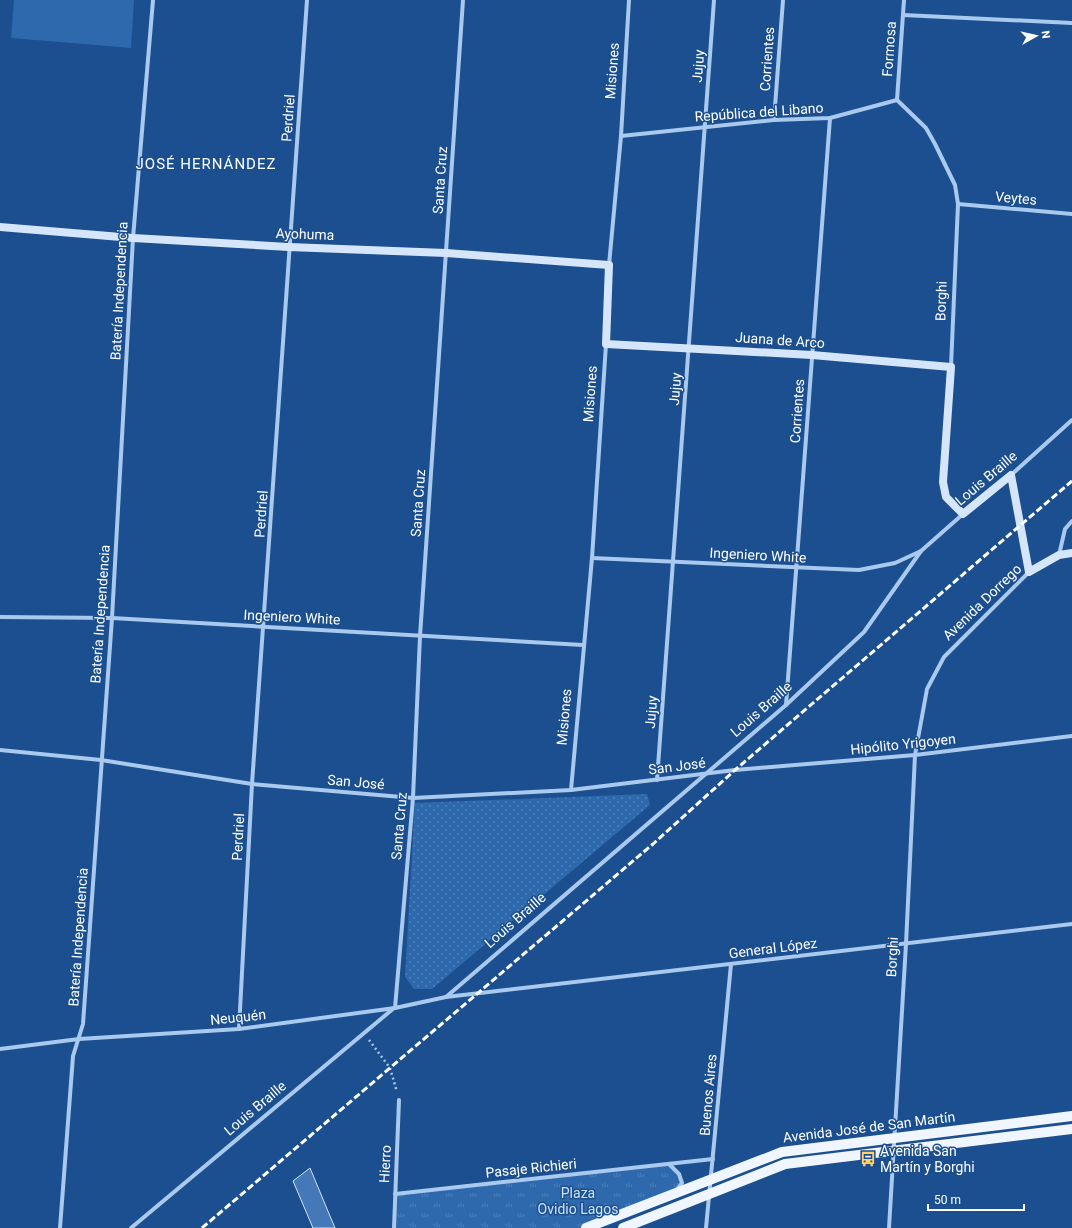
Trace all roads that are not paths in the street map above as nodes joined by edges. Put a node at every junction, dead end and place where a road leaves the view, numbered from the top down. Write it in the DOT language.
graph roads {
  1 [pos="153,0"];
  2 [pos="308,0"];
  3 [pos="463,0"];
  4 [pos="629,0"];
  5 [pos="714,0"];
  6 [pos="782,0"];
  7 [pos="904,0"];
  8 [pos="903,15"];
  9 [pos="1072,24"];
  10 [pos="897,100"];
  11 [pos="830,118"];
  12 [pos="774,120"];
  13 [pos="705,126"];
  14 [pos="621,136"];
  15 [pos="958,204"];
  16 [pos="1072,214"];
  17 [pos="0,227"];
  18 [pos="133,238"];
  19 [pos="290,247"];
  20 [pos="446,253"];
  21 [pos="609,265"];
  22 [pos="606,344"];
  23 [pos="689,348"];
  24 [pos="812,355"];
  25 [pos="951,366"];
  26 [pos="1072,420"];
  27 [pos="1011,475"];
  28 [pos="963,514"];
  29 [pos="1072,522"];
  30 [pos="921,551"];
  31 [pos="1072,553"];
  32 [pos="1059,555"];
  33 [pos="592,558"];
  34 [pos="673,561"];
  35 [pos="796,568"];
  36 [pos="1029,572"];
  37 [pos="0,617"];
  38 [pos="112,618"];
  39 [pos="265,627"];
  40 [pos="420,636"];
  41 [pos="583,645"];
  42 [pos="927,689"];
  43 [pos="786,705"];
  44 [pos="1072,736"];
  45 [pos="0,750"];
  46 [pos="915,755"];
  47 [pos="101,760"];
  48 [pos="736,770"];
  49 [pos="705,774"];
  50 [pos="657,780"];
  51 [pos="252,784"];
  52 [pos="571,790"];
  53 [pos="413,798"];
  54 [pos="1072,924"];
  55 [pos="906,944"];
  56 [pos="731,964"];
  57 [pos="476,994"];
  58 [pos="446,998"];
  59 [pos="395,1008"];
  60 [pos="239,1029"];
  61 [pos="79,1039"];
  62 [pos="0,1049"];
  63 [pos="399,1100"];
  64 [pos="1072,1116"];
  65 [pos="1072,1129"];
  66 [pos="895,1137"];
  67 [pos="894,1150"];
  68 [pos="713,1159"];
  69 [pos="669,1164"];
  70 [pos="710,1179"];
  71 [pos="675,1192"];
  72 [pos="709,1193"];
  73 [pos="395,1194"];
  74 [pos="60,1228"];
  75 [pos="131,1228"];
  76 [pos="394,1228"];
  77 [pos="586,1228"];
  78 [pos="623,1228"];
  79 [pos="706,1228"];
  80 [pos="889,1228"];
  1 -- 18 [label="street, Batería Independencia"];
  2 -- 19 [label="street, Perdriel"];
  3 -- 20 [label="street, Santa Cruz"];
  4 -- 14 [label="street, Misiones"];
  5 -- 13 [label="street, Jujuy"];
  6 -- 12 [label="street, Corrientes"];
  7 -- 8 [label="street, Formosa"];
  8 -- 9 [label="street"];
  8 -- 10 [label="street, Formosa"];
  10 -- 11 [label="street, República del Libano"];
  10 -- 15 [label="street, Borghi"];
  11 -- 12 [label="street, República del Libano"];
  11 -- 24 [label="street, Corrientes"];
  12 -- 13 [label="street, República del Libano"];
  13 -- 14 [label="street, República del Libano"];
  13 -- 23 [label="street, Jujuy"];
  14 -- 21 [label="street, Misiones"];
  15 -- 16 [label="street, Veytes"];
  15 -- 25 [label="street, Borghi"];
  17 -- 18 [label="street, Ayohuma"];
  18 -- 19 [label="street, Ayohuma"];
  18 -- 38 [label="street, Batería Independencia"];
  19 -- 20 [label="street, Ayohuma"];
  19 -- 39 [label="street, Perdriel"];
  20 -- 21 [label="street, Ayohuma"];
  20 -- 40 [label="street, Santa Cruz"];
  21 -- 22 [label="street, Misiones"];
  22 -- 23 [label="street, Juana de Arco"];
  22 -- 33 [label="street, Misiones"];
  23 -- 24 [label="street, Juana de Arco"];
  23 -- 34 [label="street, Jujuy"];
  24 -- 25 [label="street, Juana de Arco"];
  24 -- 35 [label="street, Corrientes"];
  25 -- 28 [label="street, Borghi"];
  26 -- 27 [label="street, Louis Braille"];
  27 -- 28 [label="street, Louis Braille"];
  27 -- 36 [label="street"];
  28 -- 30 [label="street, Louis Braille"];
  29 -- 32 [label="street"];
  30 -- 35 [label="street, Ingeniero White"];
  30 -- 43 [label="street, Louis Braille"];
  31 -- 32 [label="street, Avenida Dorrego"];
  32 -- 36 [label="street, Avenida Dorrego"];
  33 -- 34 [label="street, Ingeniero White"];
  33 -- 41 [label="street, Misiones"];
  34 -- 35 [label="street, Ingeniero White"];
  34 -- 50 [label="street, Jujuy"];
  35 -- 43 [label="street, Corrientes"];
  36 -- 42 [label="street, Avenida Dorrego"];
  37 -- 38 [label="street, Ingeniero White"];
  38 -- 39 [label="street, Ingeniero White"];
  38 -- 47 [label="street, Batería Independencia"];
  39 -- 40 [label="street, Ingeniero White"];
  39 -- 51 [label="street, Perdriel"];
  40 -- 41 [label="street, Ingeniero White"];
  40 -- 53 [label="street, Santa Cruz"];
  41 -- 52 [label="street, Misiones"];
  42 -- 46 [label="street, Borghi"];
  43 -- 49 [label="street, Louis Braille"];
  44 -- 46 [label="street, Hipólito Yrigoyen"];
  45 -- 47 [label="street, San José"];
  46 -- 48 [label="street, Hipólito Yrigoyen"];
  46 -- 55 [label="street, Borghi"];
  47 -- 51 [label="street, San José"];
  47 -- 61 [label="street, Batería Independencia"];
  48 -- 49 [label="street, San José"];
  49 -- 50 [label="street, San José"];
  49 -- 58 [label="street, Louis Braille"];
  50 -- 52 [label="street, San José"];
  51 -- 53 [label="street, San José"];
  51 -- 60 [label="street, Perdriel"];
  52 -- 53 [label="street, San José"];
  53 -- 59 [label="street, Santa Cruz"];
  54 -- 55 [label="street, General López"];
  55 -- 56 [label="street, General López"];
  55 -- 66 [label="street, Borghi"];
  56 -- 57 [label="street, General López"];
  56 -- 68 [label="street, Buenos Aires"];
  57 -- 58 [label="street, Neuquén"];
  58 -- 59 [label="street, Neuquén"];
  59 -- 60 [label="street, Neuquén"];
  59 -- 75 [label="street, Louis Braille"];
  60 -- 61 [label="street, Neuquén"];
  61 -- 62 [label="street, Neuquén"];
  61 -- 74 [label="street, Batería Independencia"];
  63 -- 73 [label="street, Hierro"];
  64 -- 66 [label="main road, Avenida José de San Martín"];
  65 -- 67 [label="main road, Avenida José de San Martín"];
  66 -- 67 [label="street, Borghi"];
  66 -- 70 [label="main road, Avenida José de San Martín"];
  67 -- 72 [label="main road, Avenida José de San Martín"];
  67 -- 80 [label="street, Borghi"];
  68 -- 69 [label="street, Pasaje Richieri"];
  68 -- 70 [label="street, Buenos Aires"];
  69 -- 71 [label="street"];
  69 -- 73 [label="street, Pasaje Richieri"];
  70 -- 71 [label="main road, Avenida José de San Martín"];
  70 -- 72 [label="street, Buenos Aires"];
  71 -- 77 [label="main road, Avenida José de San Martín"];
  72 -- 78 [label="main road, Avenida José de San Martín"];
  72 -- 79 [label="street, Buenos Aires"];
  73 -- 76 [label="street, Hierro"];
}
